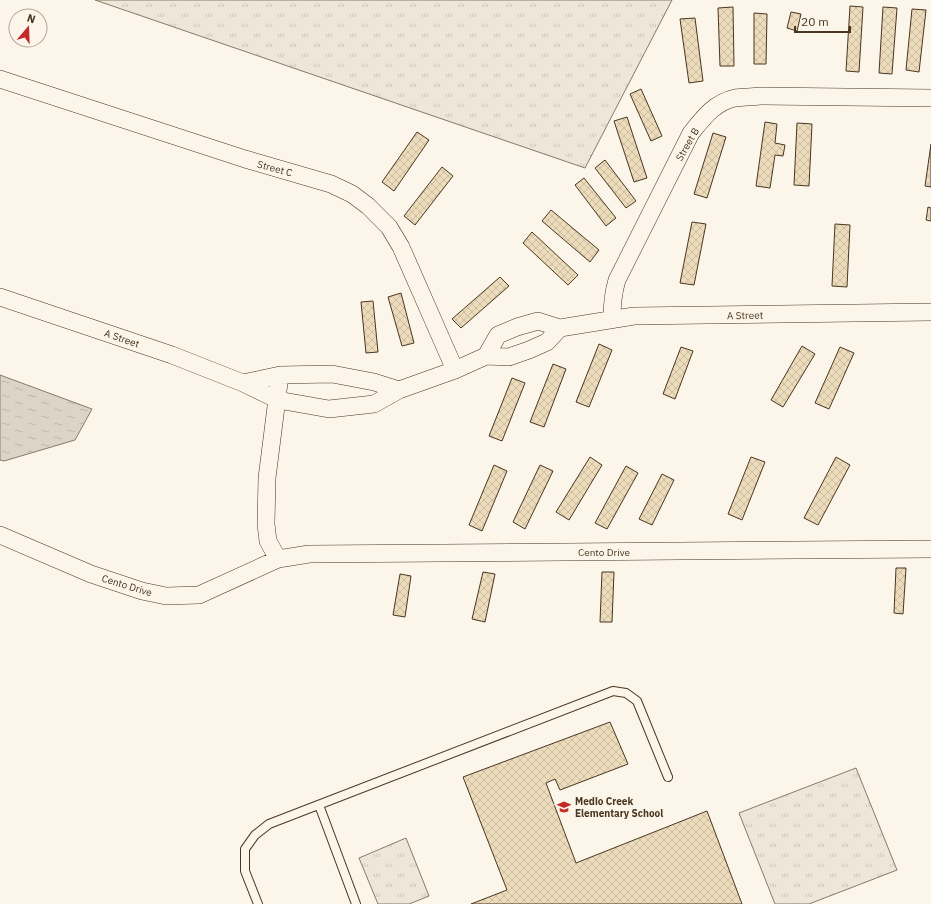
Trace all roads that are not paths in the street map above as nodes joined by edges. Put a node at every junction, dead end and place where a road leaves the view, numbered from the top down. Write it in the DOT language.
graph roads {
  1 [pos="0,79"];
  2 [pos="931,98"];
  3 [pos="0,297"];
  4 [pos="931,312"];
  5 [pos="612,319"];
  6 [pos="560,328"];
  7 [pos="486,356"];
  8 [pos="455,370"];
  9 [pos="280,375"];
  10 [pos="243,383"];
  11 [pos="399,390"];
  12 [pos="278,400"];
  13 [pos="0,535"];
  14 [pos="931,549"];
  15 [pos="278,559"];
  16 [pos="668,777"];
  17 [pos="319,805"];
  18 [pos="258,904"];
  19 [pos="356,904"];
  1 -- 8 [label="street, Street C"];
  2 -- 5 [label="street, Street B"];
  3 -- 10 [label="street, A Street"];
  4 -- 5 [label="street, A Street"];
  5 -- 6 [label="street, A Street"];
  6 -- 7 [label="street, A Street"];
  6 -- 7 [label="street, A Street"];
  7 -- 8 [label="street, A Street"];
  8 -- 11 [label="street, A Street"];
  9 -- 10 [label="street"];
  9 -- 11 [label="street"];
  9 -- 12 [label="street"];
  10 -- 12 [label="street, A Street"];
  11 -- 12 [label="street, A Street"];
  12 -- 15 [label="street"];
  13 -- 15 [label="street, Cento Drive"];
  14 -- 15 [label="street, Cento Drive"];
  16 -- 17 [label="lane"];
  17 -- 18 [label="lane"];
  17 -- 19 [label="lane"];
}
